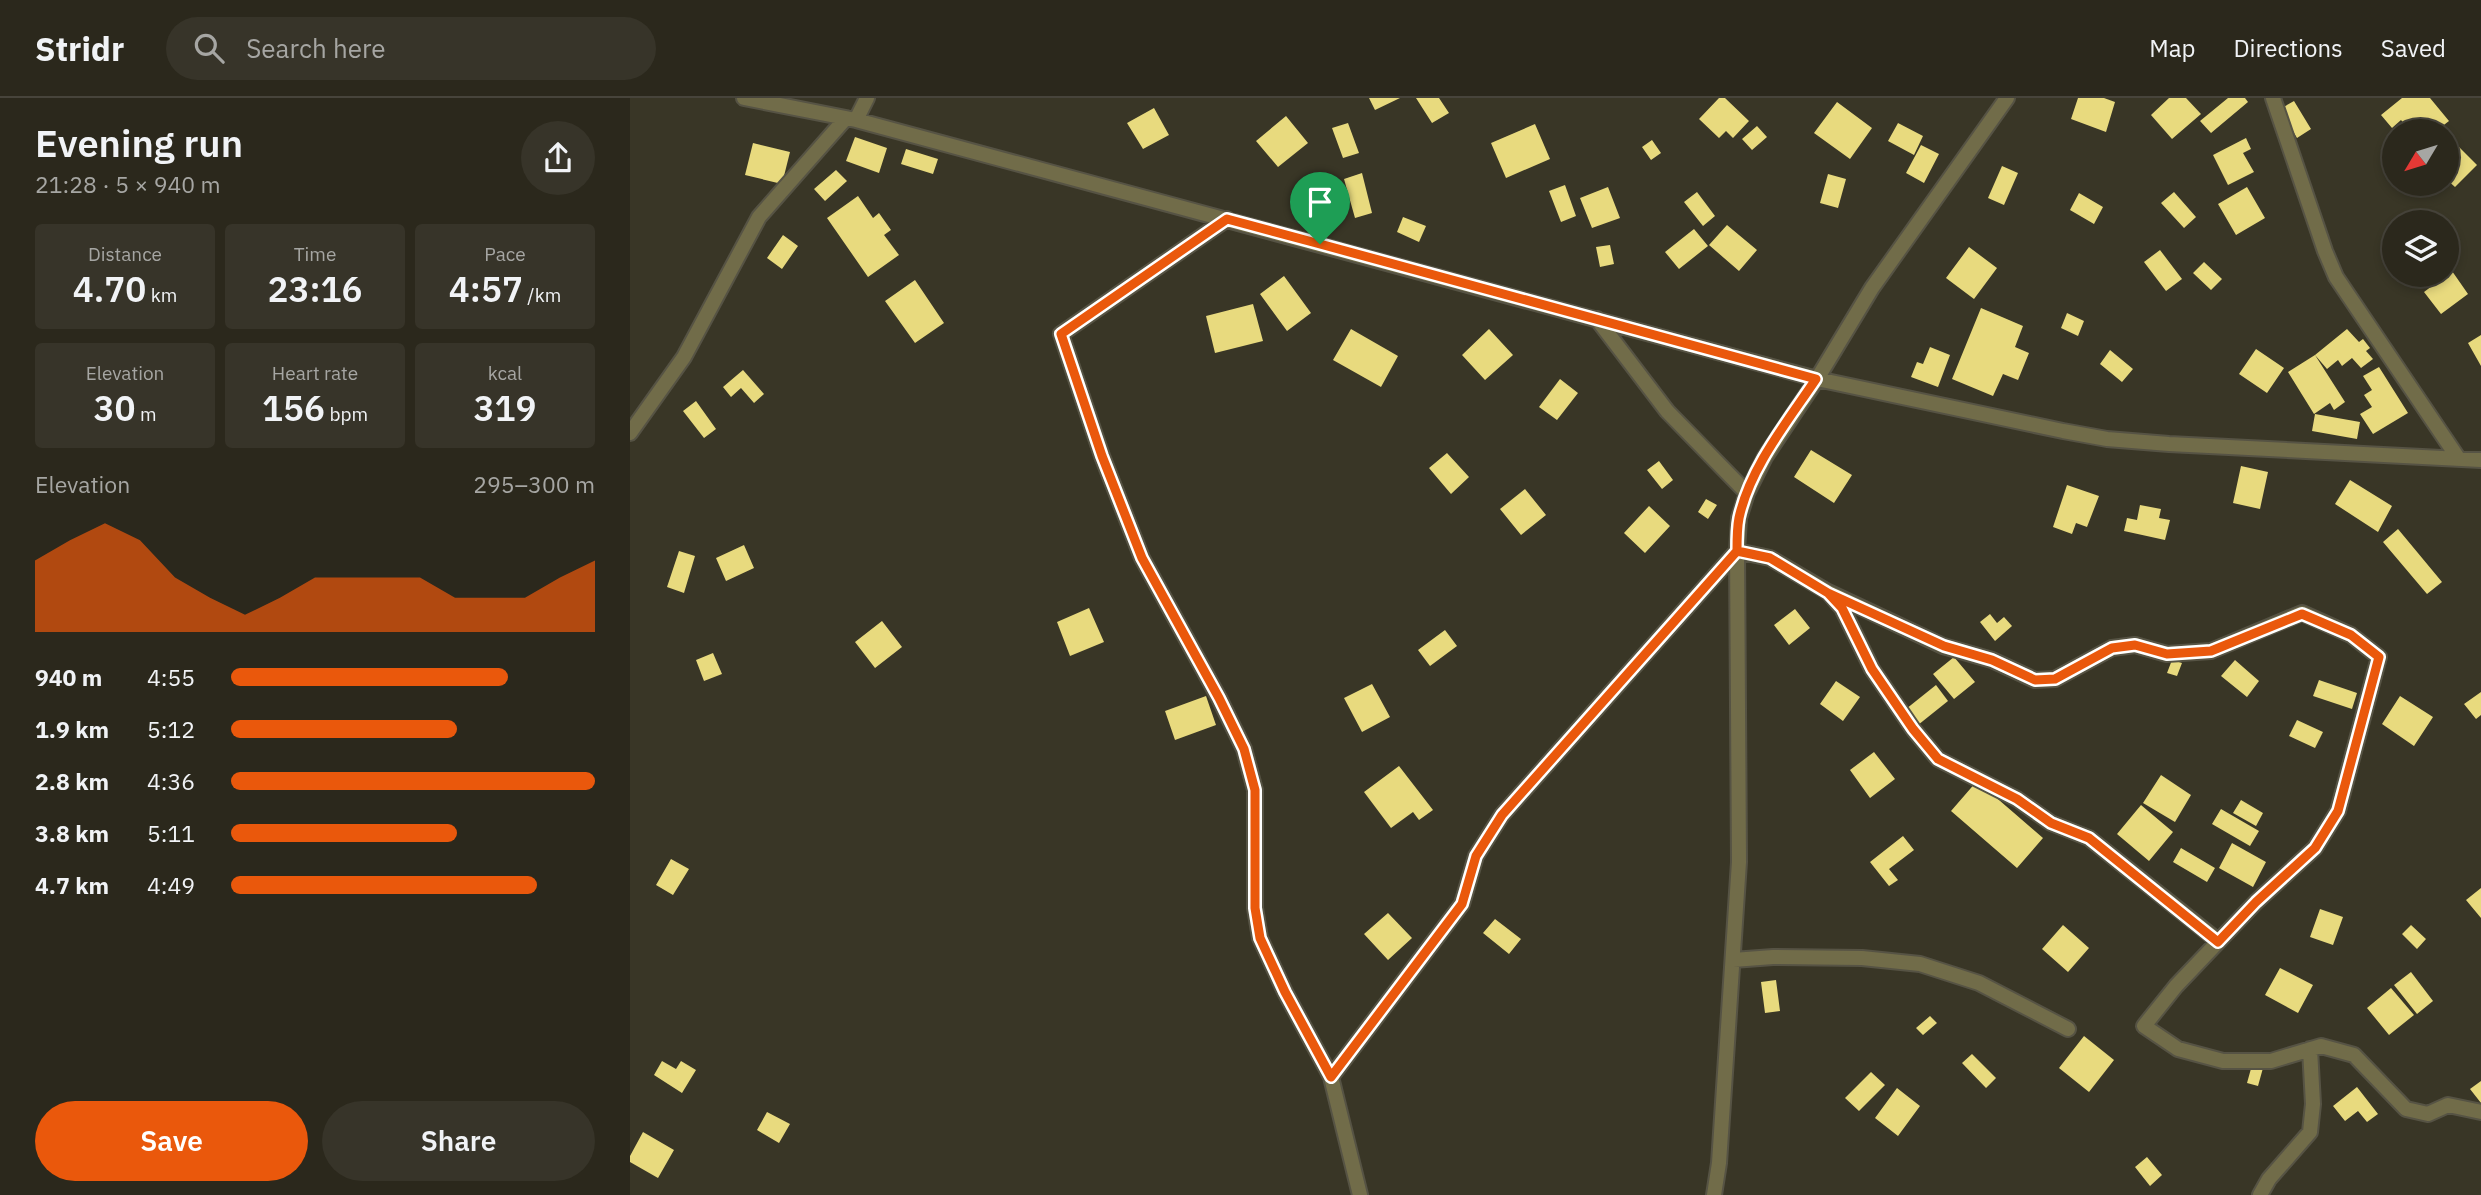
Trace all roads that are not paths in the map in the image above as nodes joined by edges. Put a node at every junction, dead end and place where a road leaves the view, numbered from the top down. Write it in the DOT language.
graph roads {
  1 [pos="744,98"];
  2 [pos="867,98"];
  3 [pos="2007,98"];
  4 [pos="2273,98"];
  5 [pos="851,119"];
  6 [pos="1227,219"];
  7 [pos="1597,319"];
  8 [pos="1816,379"];
  9 [pos="630,433"];
  10 [pos="2458,457"];
  11 [pos="2481,460"];
  12 [pos="1747,493"];
  13 [pos="1737,551"];
  14 [pos="1828,593"];
  15 [pos="2218,942"];
  16 [pos="1733,960"];
  17 [pos="2068,1029"];
  18 [pos="2310,1049"];
  19 [pos="1331,1077"];
  20 [pos="2481,1112"];
  21 [pos="1360,1195"];
  22 [pos="1714,1195"];
  23 [pos="2260,1195"];
  1 -- 5 [label="street"];
  2 -- 5 [label="street"];
  3 -- 8 [label="street"];
  4 -- 10 [label="street"];
  5 -- 6 [label="street"];
  5 -- 9 [label="street"];
  6 -- 7 [label="street"];
  6 -- 19 [label="street"];
  7 -- 8 [label="street"];
  7 -- 12 [label="street"];
  8 -- 10 [label="street"];
  8 -- 12 [label="street"];
  10 -- 11 [label="street"];
  12 -- 13 [label="street"];
  13 -- 14 [label="street"];
  13 -- 16 [label="street"];
  13 -- 19 [label="street"];
  14 -- 15 [label="street"];
  14 -- 15 [label="street"];
  15 -- 18 [label="street"];
  16 -- 17 [label="street"];
  16 -- 22 [label="street"];
  18 -- 20 [label="street"];
  18 -- 23 [label="street"];
  19 -- 21 [label="street"];
}
